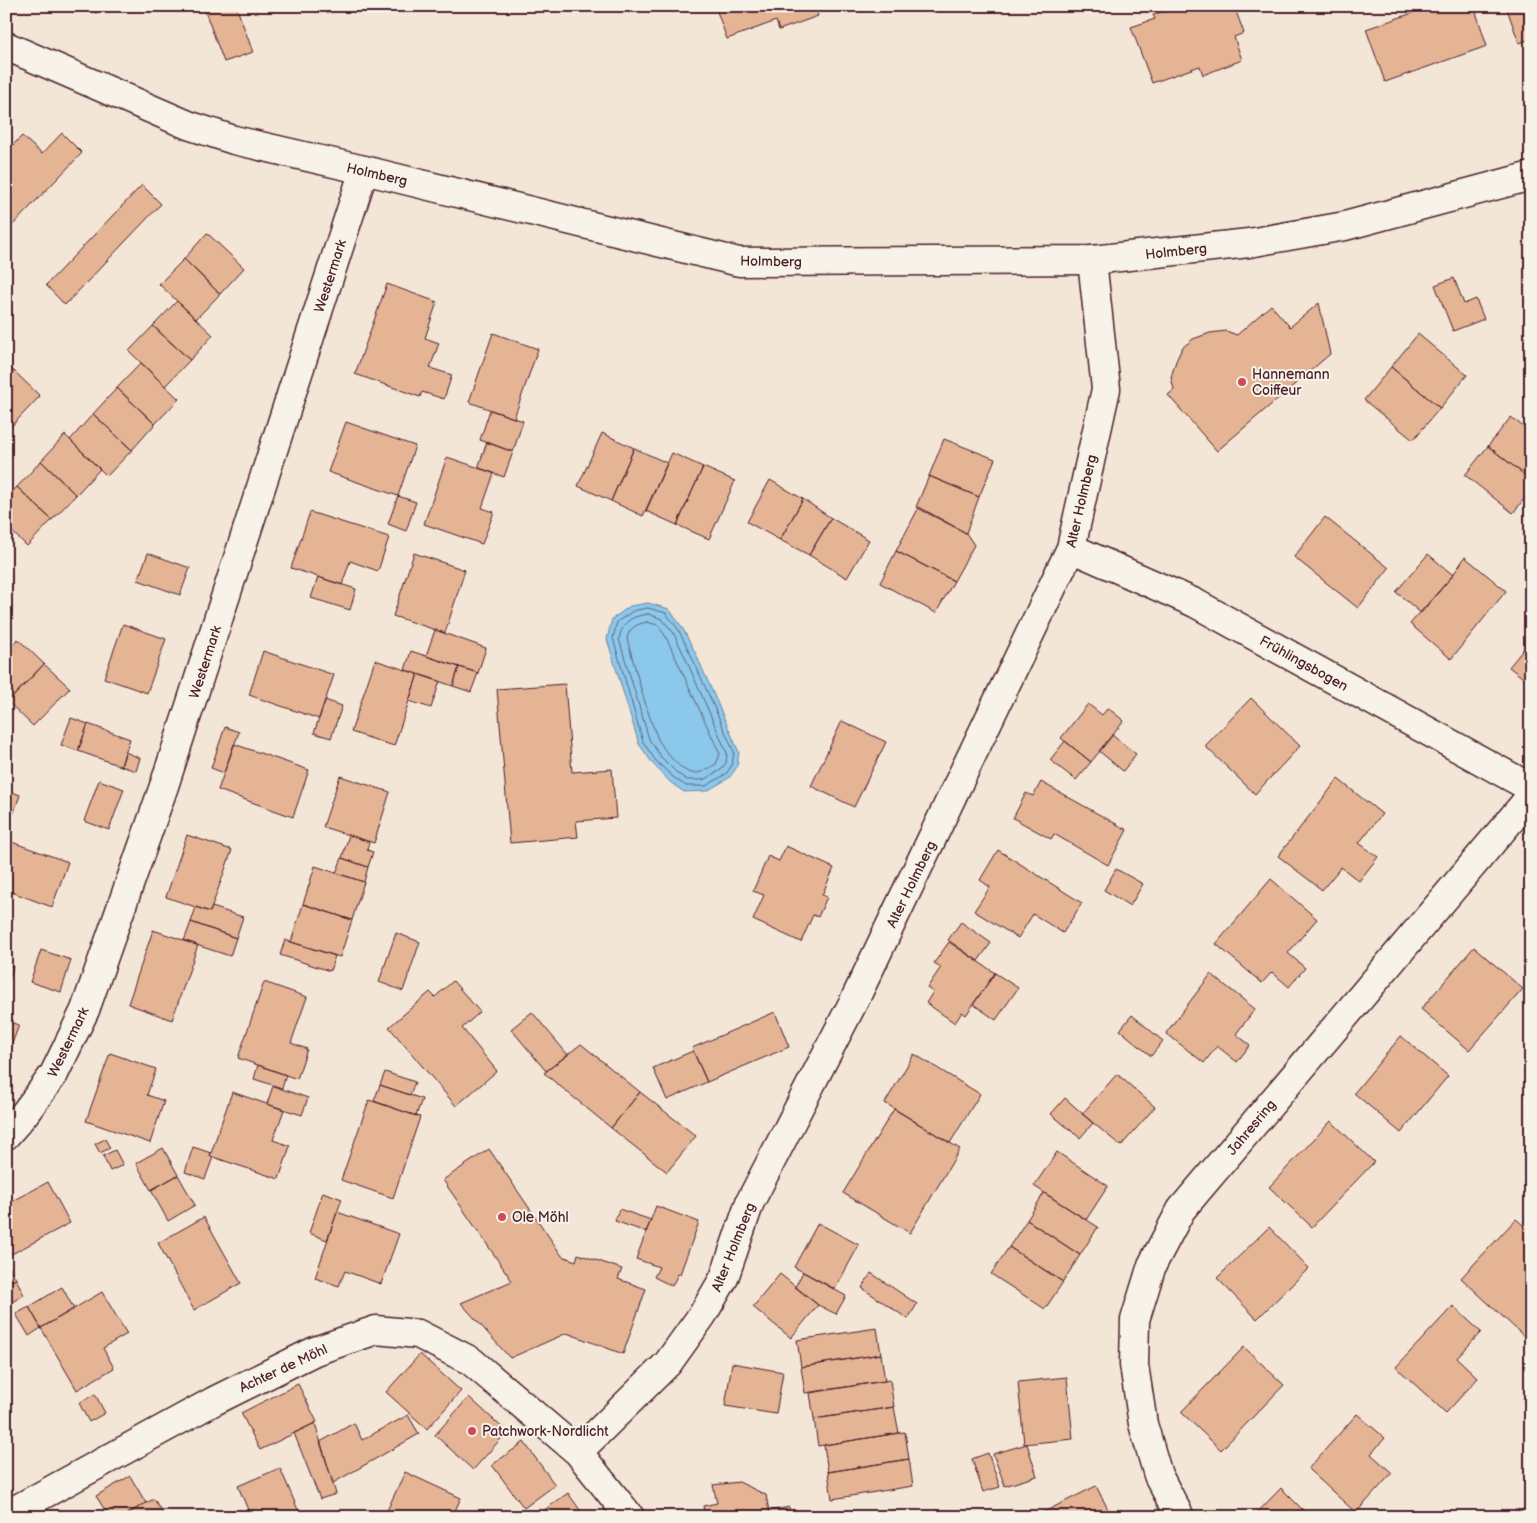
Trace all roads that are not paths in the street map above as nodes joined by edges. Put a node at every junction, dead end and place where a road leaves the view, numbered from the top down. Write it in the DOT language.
graph roads {
  1 [pos="6,46"];
  2 [pos="364,170"];
  3 [pos="1531,176"];
  4 [pos="1092,260"];
  5 [pos="1071,548"];
  6 [pos="1531,788"];
  7 [pos="1531,796"];
  8 [pos="6,1135"];
  9 [pos="578,1452"];
  10 [pos="6,1515"];
  11 [pos="630,1517"];
  12 [pos="1180,1517"];
  1 -- 2 [label="street, Holmberg"];
  2 -- 4 [label="street, Holmberg"];
  2 -- 8 [label="street, Westermark"];
  3 -- 4 [label="street, Holmberg"];
  4 -- 5 [label="street, Alter Holmberg"];
  5 -- 6 [label="street, Frühlingsbogen"];
  5 -- 9 [label="street, Alter Holmberg"];
  7 -- 12 [label="street, Jahresring"];
  9 -- 10 [label="street, Achter de Möhl"];
  9 -- 11 [label="street, Achter de Möhl"];
}
